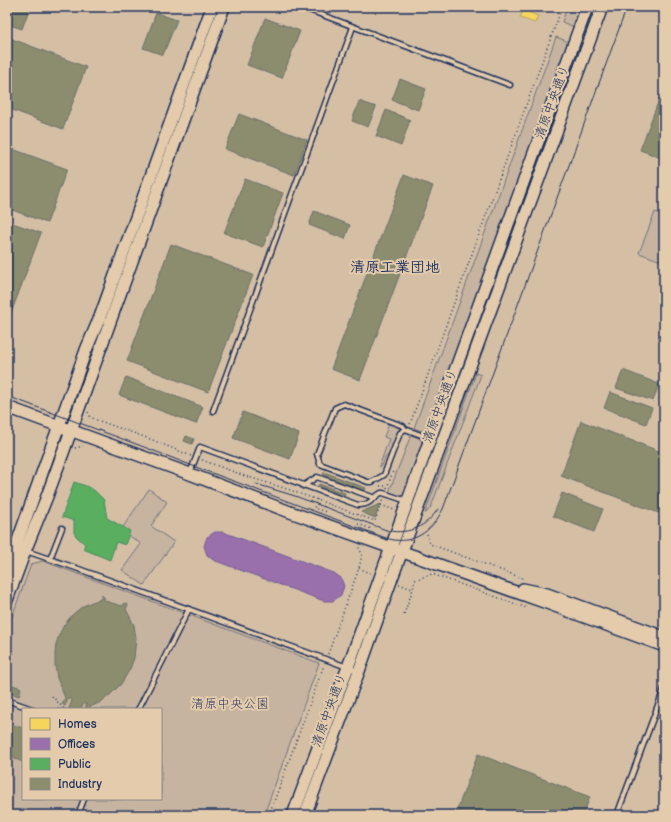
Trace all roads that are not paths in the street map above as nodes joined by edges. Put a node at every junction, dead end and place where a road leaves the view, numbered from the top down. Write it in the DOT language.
graph roads {
  1 [pos="212,7"];
  2 [pos="224,7"];
  3 [pos="301,7"];
  4 [pos="587,7"];
  5 [pos="602,7"];
  6 [pos="353,27"];
  7 [pos="510,84"];
  8 [pos="7,407"];
  9 [pos="213,412"];
  10 [pos="59,426"];
  11 [pos="72,430"];
  12 [pos="406,430"];
  13 [pos="430,439"];
  14 [pos="190,474"];
  15 [pos="303,486"];
  16 [pos="375,498"];
  17 [pos="408,501"];
  18 [pos="62,528"];
  19 [pos="391,548"];
  20 [pos="20,549"];
  21 [pos="402,552"];
  22 [pos="50,560"];
  23 [pos="7,571"];
  24 [pos="477,578"];
  25 [pos="7,600"];
  26 [pos="189,609"];
  27 [pos="664,637"];
  28 [pos="664,646"];
  29 [pos="348,667"];
  30 [pos="359,671"];
  31 [pos="664,689"];
  32 [pos="7,700"];
  33 [pos="29,708"];
  34 [pos="139,708"];
  35 [pos="84,800"];
  36 [pos="78,815"];
  37 [pos="293,815"];
  38 [pos="305,815"];
  39 [pos="617,815"];
  1 -- 10 [label="street"];
  2 -- 11 [label="street"];
  3 -- 6 [label="lane"];
  4 -- 13 [label="street, 清原中央通り"];
  5 -- 21 [label="street, 清原中央通り"];
  6 -- 7 [label="lane"];
  6 -- 9 [label="lane"];
  8 -- 10 [label="street"];
  10 -- 11 [label="street"];
  10 -- 20 [label="street"];
  11 -- 14 [label="street"];
  11 -- 20 [label="street"];
  12 -- 12 [label="lane"];
  12 -- 13 [label="lane"];
  13 -- 17 [label="street, 清原中央通り"];
  14 -- 15 [label="lane"];
  14 -- 19 [label="street"];
  15 -- 16 [label="lane"];
  15 -- 16 [label="lane"];
  16 -- 17 [label="lane"];
  17 -- 19 [label="street, 清原中央通り"];
  18 -- 22 [label="lane"];
  19 -- 21 [label="street"];
  19 -- 29 [label="street, 清原中央通り"];
  20 -- 22 [label="lane"];
  20 -- 23 [label="street"];
  20 -- 25 [label="street"];
  21 -- 24 [label="street"];
  21 -- 30 [label="street, 清原中央通り"];
  22 -- 26 [label="lane"];
  24 -- 27 [label="street"];
  24 -- 28 [label="street"];
  26 -- 29 [label="lane"];
  26 -- 34 [label="lane"];
  29 -- 30 [label="lane"];
  29 -- 37 [label="street, 清原中央通り"];
  30 -- 38 [label="street, 清原中央通り"];
  31 -- 39 [label="lane"];
  32 -- 33 [label="lane"];
  35 -- 36 [label="lane"];
}
